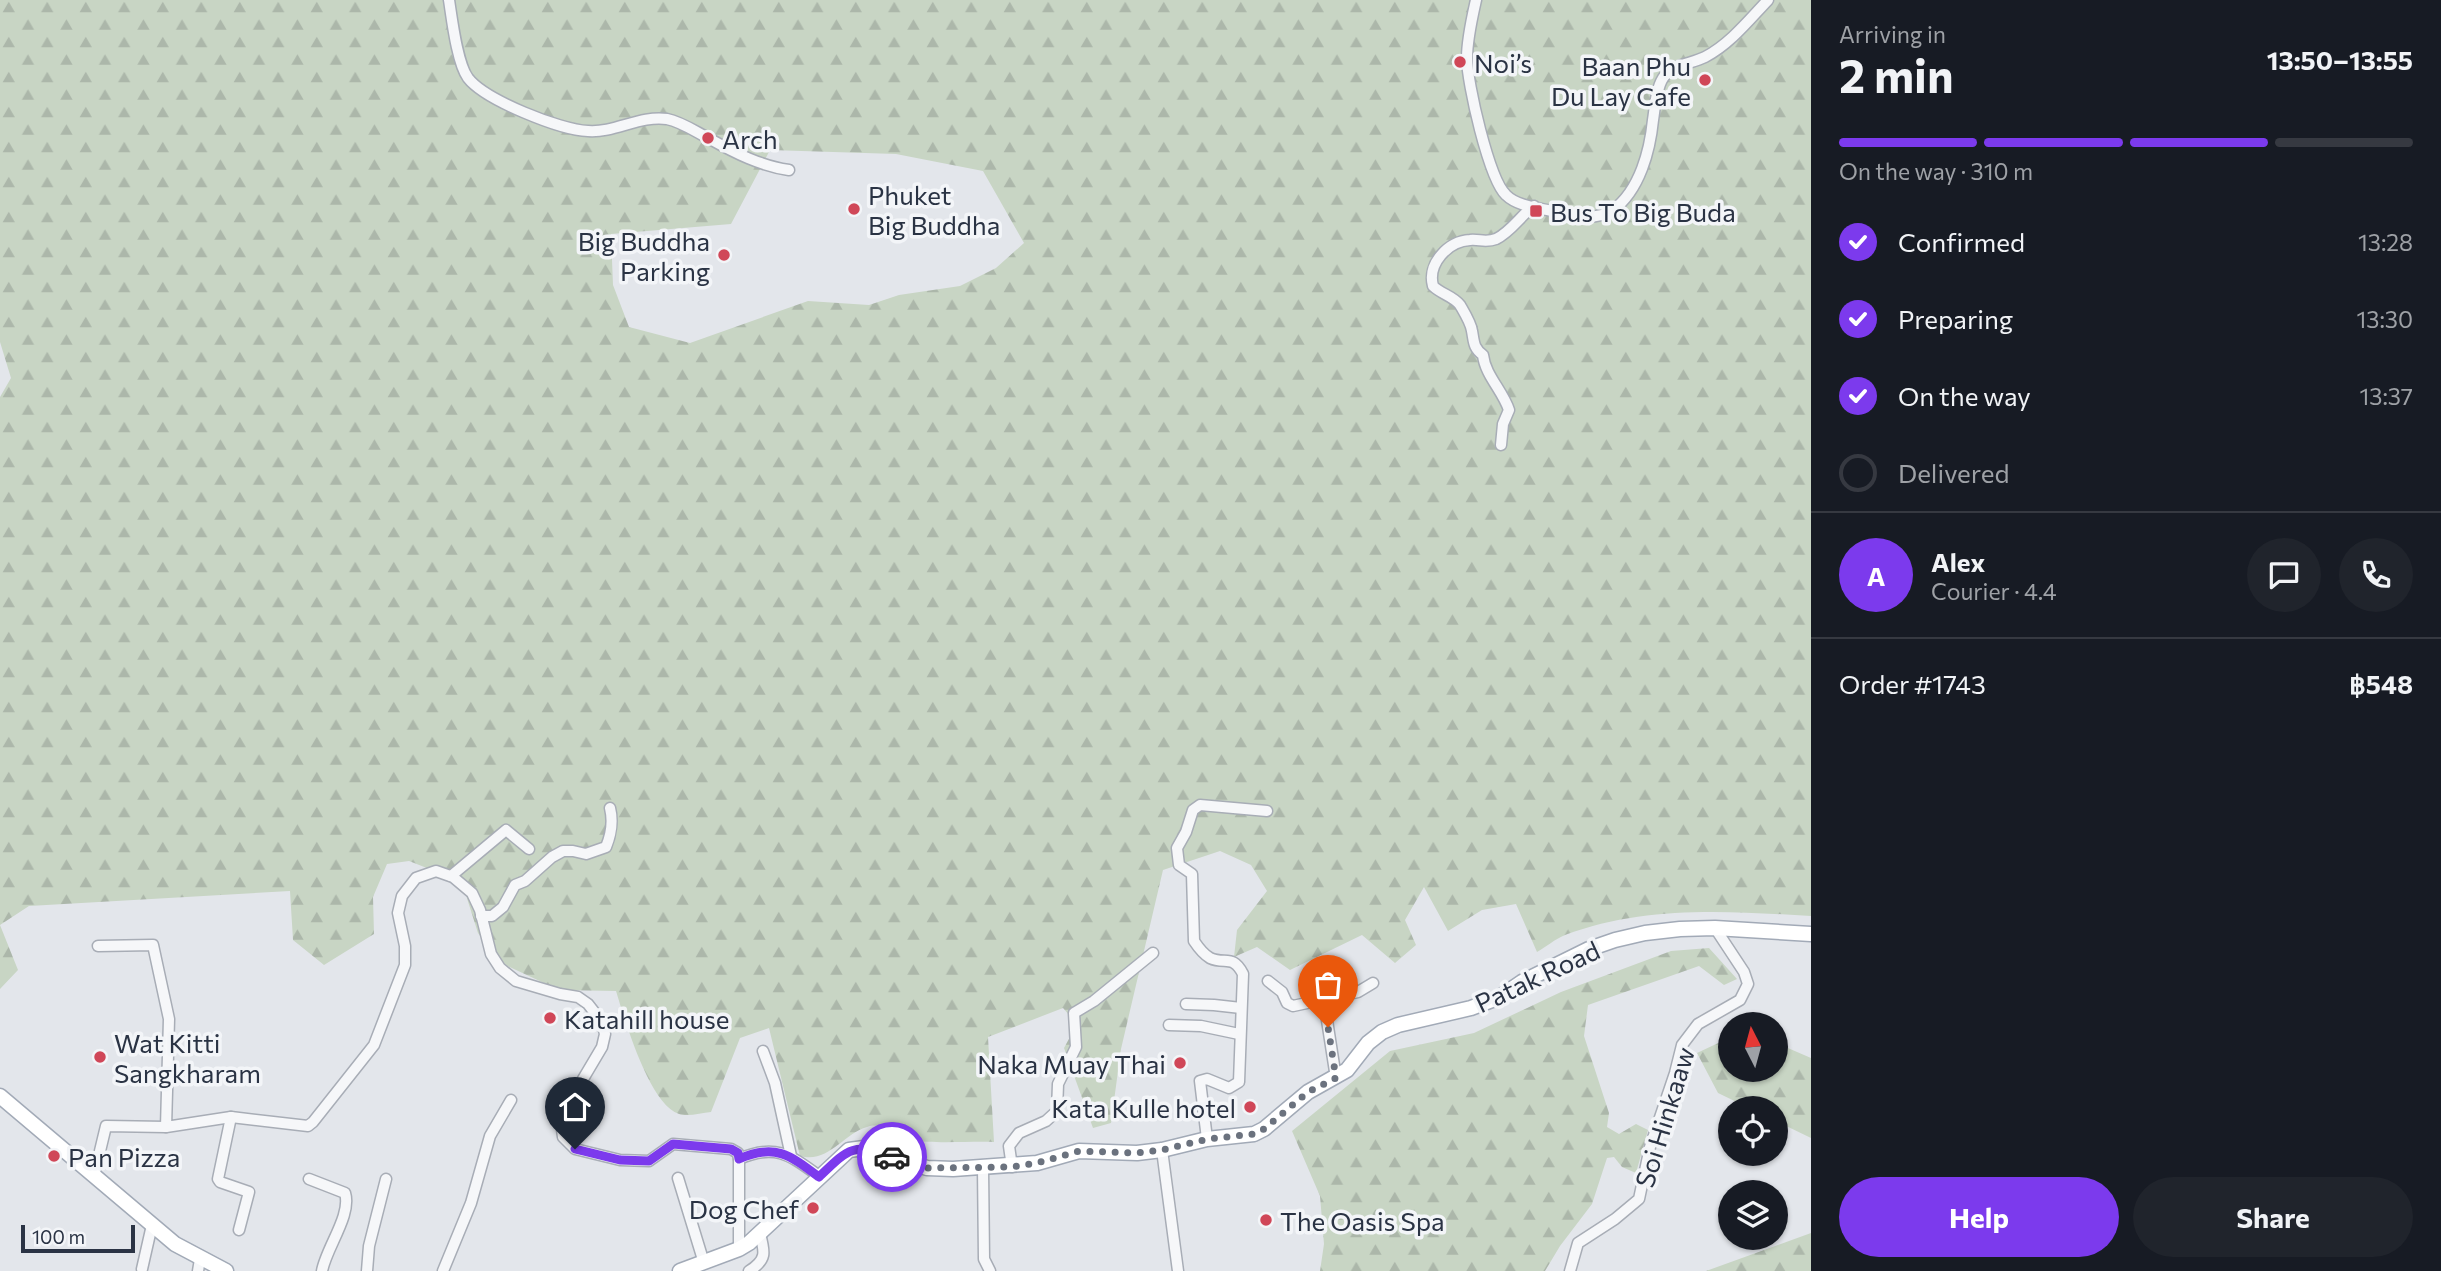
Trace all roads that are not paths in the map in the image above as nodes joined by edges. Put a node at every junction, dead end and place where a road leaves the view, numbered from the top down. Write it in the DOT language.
graph roads {
  1 [pos="449,0"];
  2 [pos="1476,0"];
  3 [pos="1768,0"];
  4 [pos="789,170"];
  5 [pos="1534,206"];
  6 [pos="1502,445"];
  7 [pos="610,808"];
  8 [pos="1268,811"];
  9 [pos="529,849"];
  10 [pos="451,876"];
  11 [pos="481,916"];
  12 [pos="1715,928"];
  13 [pos="1811,934"];
  14 [pos="98,946"];
  15 [pos="1153,953"];
  16 [pos="1269,981"];
  17 [pos="1373,983"];
  18 [pos="1324,1001"];
  19 [pos="1186,1004"];
  20 [pos="1241,1008"];
  21 [pos="1170,1026"];
  22 [pos="1239,1034"];
  23 [pos="763,1051"];
  24 [pos="1336,1078"];
  25 [pos="0,1096"];
  26 [pos="511,1100"];
  27 [pos="231,1117"];
  28 [pos="166,1127"];
  29 [pos="1208,1139"];
  30 [pos="1162,1150"];
  31 [pos="791,1156"];
  32 [pos="739,1159"];
  33 [pos="1012,1167"];
  34 [pos="983,1168"];
  35 [pos="94,1176"];
  36 [pos="819,1177"];
  37 [pos="678,1178"];
  38 [pos="309,1179"];
  39 [pos="386,1179"];
  40 [pos="152,1225"];
  41 [pos="239,1230"];
  42 [pos="761,1234"];
  43 [pos="739,1249"];
  44 [pos="704,1263"];
  45 [pos="199,1265"];
  46 [pos="142,1269"];
  47 [pos="226,1271"];
  48 [pos="322,1271"];
  49 [pos="367,1271"];
  50 [pos="443,1271"];
  51 [pos="680,1271"];
  52 [pos="750,1271"];
  53 [pos="990,1271"];
  54 [pos="1178,1271"];
  55 [pos="1570,1271"];
  1 -- 4 [label="street"];
  2 -- 5 [label="street"];
  3 -- 5 [label="street"];
  5 -- 6 [label="street"];
  7 -- 11 [label="street"];
  8 -- 20 [label="street"];
  9 -- 10 [label="street"];
  10 -- 11 [label="street"];
  10 -- 27 [label="street"];
  11 -- 32 [label="street"];
  12 -- 13 [label="main road, Patak Road"];
  12 -- 24 [label="main road, Patak Road"];
  12 -- 55 [label="street, Soi Hinkaaw"];
  14 -- 28 [label="street"];
  15 -- 33 [label="street"];
  16 -- 18 [label="street"];
  17 -- 18 [label="street"];
  18 -- 24 [label="street"];
  19 -- 20 [label="street"];
  20 -- 22 [label="street"];
  21 -- 22 [label="street"];
  22 -- 29 [label="street"];
  23 -- 31 [label="street"];
  24 -- 29 [label="main road, Patak Road"];
  25 -- 35 [label="main road"];
  26 -- 50 [label="street"];
  27 -- 28 [label="street"];
  27 -- 41 [label="street"];
  28 -- 35 [label="street"];
  29 -- 30 [label="main road, Patak Road"];
  30 -- 33 [label="main road, Patak Road"];
  30 -- 54 [label="street"];
  31 -- 32 [label="street"];
  31 -- 36 [label="street"];
  32 -- 43 [label="street"];
  33 -- 34 [label="main road, Patak Road"];
  34 -- 36 [label="main road, Patak Road"];
  34 -- 53 [label="street"];
  35 -- 40 [label="main road"];
  36 -- 42 [label="main road, Patak Road"];
  37 -- 44 [label="street"];
  38 -- 48 [label="street"];
  39 -- 49 [label="street"];
  40 -- 45 [label="main road"];
  40 -- 46 [label="street"];
  42 -- 43 [label="main road, Patak Road"];
  42 -- 52 [label="street"];
  43 -- 44 [label="main road, Patak Road"];
  44 -- 51 [label="main road, Patak Road"];
  45 -- 47 [label="main road"];
}
